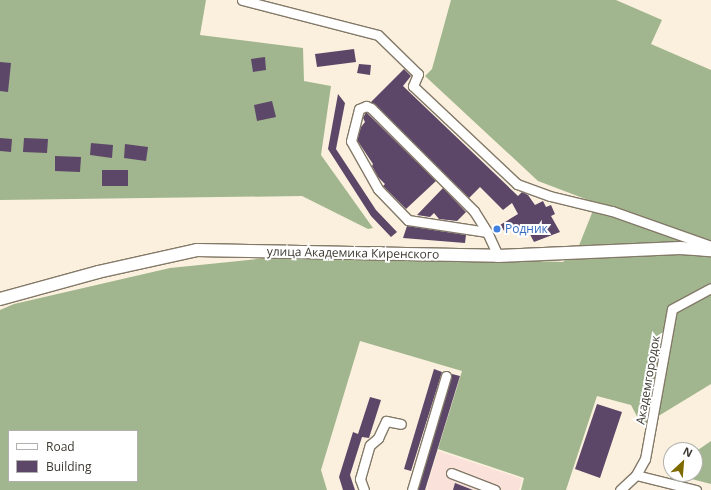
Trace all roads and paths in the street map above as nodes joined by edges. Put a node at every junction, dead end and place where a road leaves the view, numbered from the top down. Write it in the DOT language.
graph roads {
  1 [pos="242,0"];
  2 [pos="487,232"];
  3 [pos="711,246"];
  4 [pos="711,250"];
  5 [pos="498,256"];
  6 [pos="711,288"];
  7 [pos="0,299"];
  8 [pos="446,376"];
  9 [pos="402,424"];
  10 [pos="451,473"];
  11 [pos="636,475"];
  12 [pos="364,490"];
  13 [pos="412,490"];
  14 [pos="495,490"];
  15 [pos="620,490"];
  16 [pos="696,490"];
  1 -- 3 [label="street"];
  2 -- 2 [label="street"];
  2 -- 5 [label="street"];
  4 -- 5 [label="main road, улица Академика Киренского"];
  5 -- 7 [label="main road, улица Академика Киренского"];
  6 -- 11 [label="street, Академгородок"];
  8 -- 13 [label="street"];
  9 -- 12 [label="street"];
  10 -- 14 [label="street"];
  11 -- 15 [label="street, Академгородок"];
  11 -- 16 [label="street"];
}
